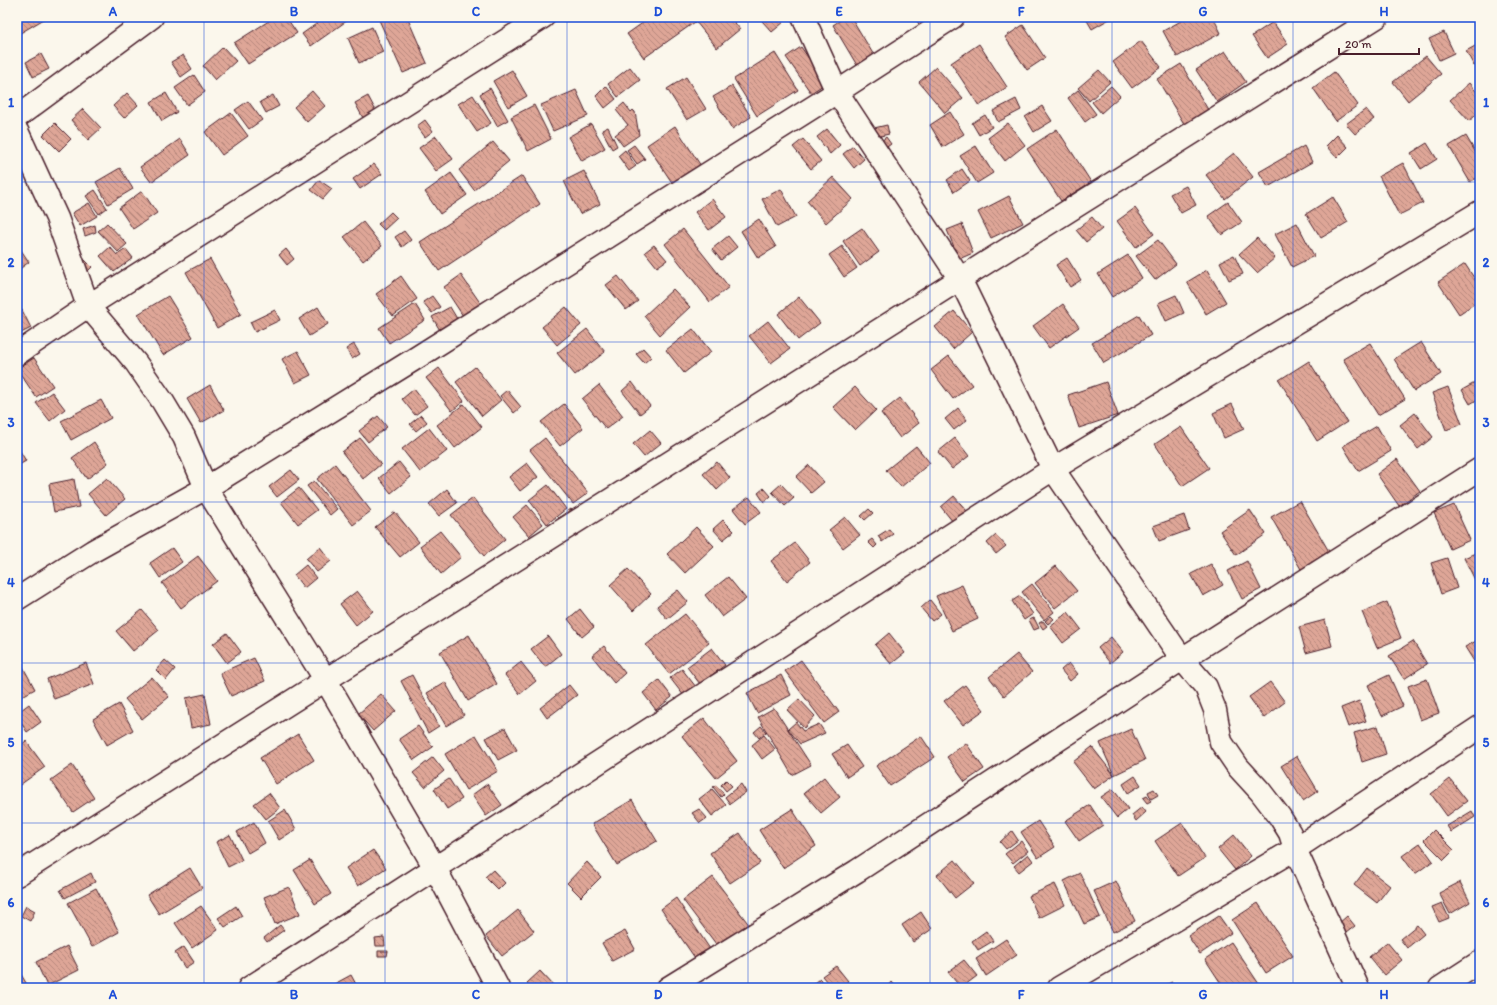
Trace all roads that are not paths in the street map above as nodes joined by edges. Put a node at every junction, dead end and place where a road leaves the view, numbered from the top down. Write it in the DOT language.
graph roads {
  1 [pos="152,17"];
  2 [pos="543,17"];
  3 [pos="803,17"];
  4 [pos="953,17"];
  5 [pos="1377,17"];
  6 [pos="837,92"];
  7 [pos="17,117"];
  8 [pos="17,131"];
  9 [pos="1480,212"];
  10 [pos="960,279"];
  11 [pos="88,306"];
  12 [pos="17,354"];
  13 [pos="1053,469"];
  14 [pos="1480,469"];
  15 [pos="206,488"];
  16 [pos="17,600"];
  17 [pos="1182,659"];
  18 [pos="325,679"];
  19 [pos="1480,727"];
  20 [pos="1295,849"];
  21 [pos="435,868"];
  22 [pos="17,874"];
  23 [pos="1480,962"];
  24 [pos="249,988"];
  25 [pos="498,988"];
  26 [pos="668,988"];
  27 [pos="1059,988"];
  28 [pos="1358,988"];
  29 [pos="1440,988"];
  1 -- 7 [label="street"];
  2 -- 11 [label="street"];
  3 -- 6 [label="street"];
  4 -- 6 [label="street"];
  5 -- 10 [label="street"];
  6 -- 10 [label="street"];
  6 -- 15 [label="street"];
  8 -- 11 [label="street"];
  9 -- 13 [label="street"];
  10 -- 13 [label="street"];
  10 -- 18 [label="street"];
  11 -- 12 [label="street"];
  11 -- 15 [label="street"];
  13 -- 17 [label="street"];
  13 -- 21 [label="street"];
  14 -- 17 [label="street"];
  15 -- 16 [label="street"];
  15 -- 18 [label="street"];
  17 -- 20 [label="street"];
  17 -- 26 [label="street"];
  18 -- 21 [label="street"];
  18 -- 22 [label="street"];
  19 -- 20 [label="street"];
  20 -- 27 [label="street"];
  20 -- 28 [label="street"];
  21 -- 24 [label="street"];
  21 -- 25 [label="street"];
  23 -- 29 [label="street"];
}
